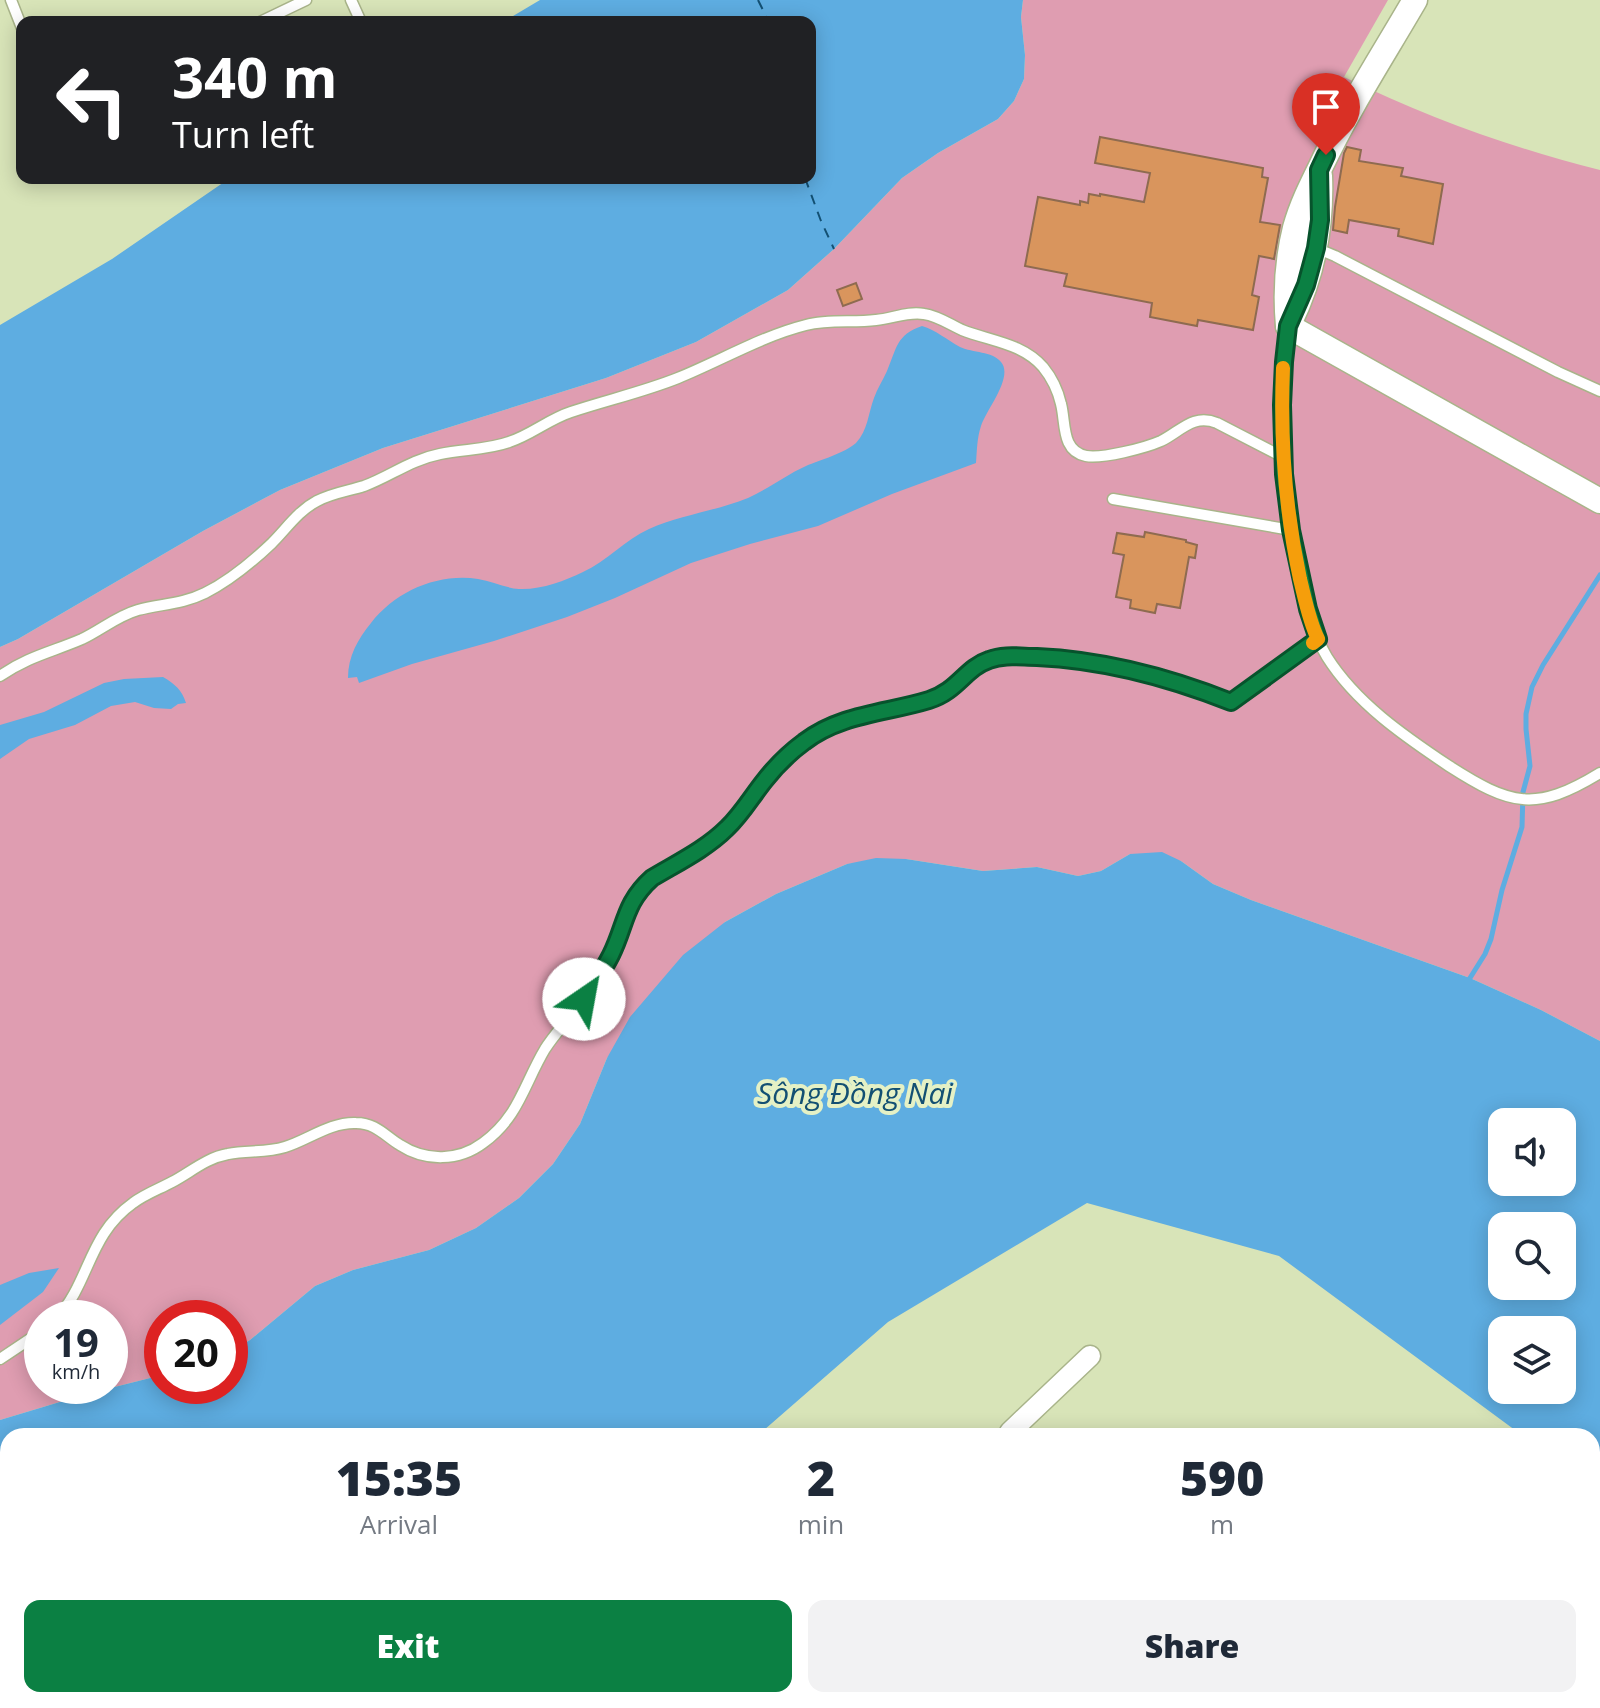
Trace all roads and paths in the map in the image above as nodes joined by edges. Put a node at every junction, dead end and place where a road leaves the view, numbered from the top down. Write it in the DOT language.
graph roads {
  1 [pos="306,0"];
  2 [pos="1415,0"];
  3 [pos="273,16"];
  4 [pos="1304,245"];
  5 [pos="1288,326"];
  6 [pos="1600,391"];
  7 [pos="1283,457"];
  8 [pos="1113,499"];
  9 [pos="1600,501"];
  10 [pos="1291,530"];
  11 [pos="1318,639"];
  12 [pos="0,676"];
  13 [pos="1600,773"];
  14 [pos="71,1300"];
  15 [pos="24,1343"];
  16 [pos="1090,1356"];
  17 [pos="0,1359"];
  18 [pos="1015,1428"];
  1 -- 3 [label="lane"];
  2 -- 4 [label="street"];
  4 -- 5 [label="street"];
  4 -- 6 [label="lane"];
  5 -- 7 [label="lane"];
  5 -- 9 [label="street"];
  7 -- 10 [label="lane"];
  7 -- 12 [label="lane"];
  8 -- 10 [label="lane"];
  10 -- 11 [label="lane"];
  11 -- 13 [label="lane"];
  11 -- 14 [label="lane"];
  15 -- 17 [label="lane"];
  16 -- 18 [label="street"];
}
